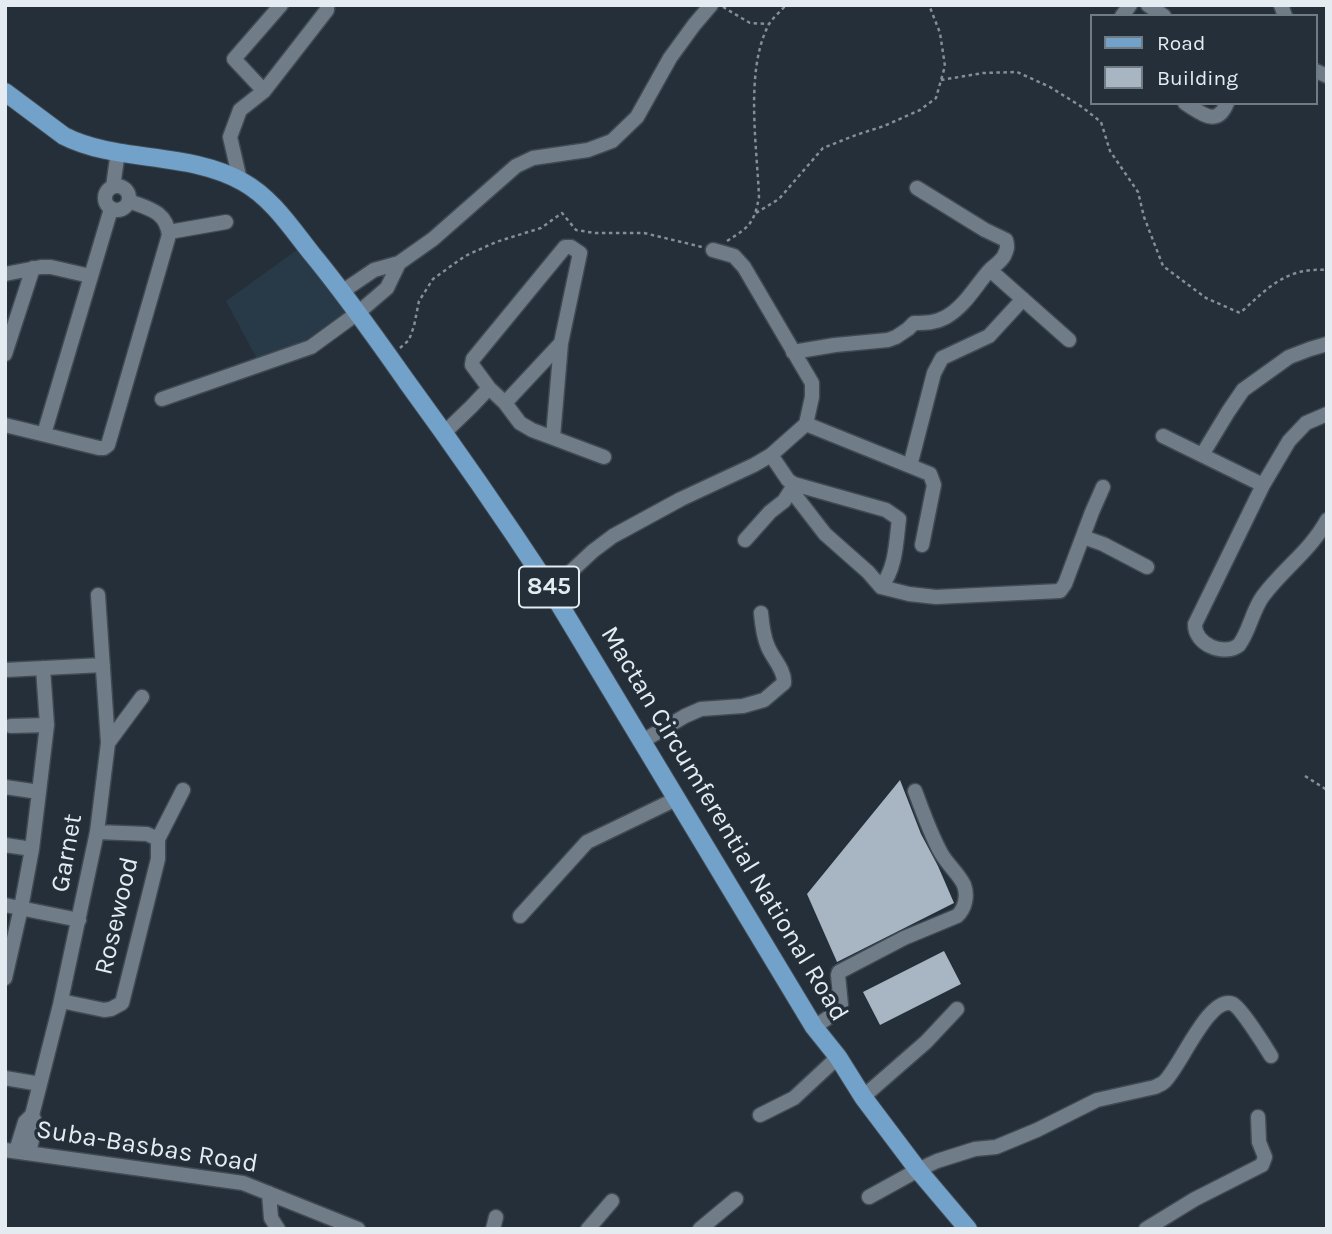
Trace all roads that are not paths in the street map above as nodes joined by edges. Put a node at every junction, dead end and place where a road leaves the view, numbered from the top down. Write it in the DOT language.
graph roads {
  1 [pos="281,5"];
  2 [pos="327,5"];
  3 [pos="711,5"];
  4 [pos="264,91"];
  5 [pos="5,92"];
  6 [pos="1188,105"];
  7 [pos="1226,105"];
  8 [pos="123,152"];
  9 [pos="240,180"];
  10 [pos="117,187"];
  11 [pos="918,188"];
  12 [pos="129,201"];
  13 [pos="111,209"];
  14 [pos="226,222"];
  15 [pos="169,232"];
  16 [pos="713,250"];
  17 [pos="399,263"];
  18 [pos="33,268"];
  19 [pos="990,270"];
  20 [pos="5,274"];
  21 [pos="90,276"];
  22 [pos="343,291"];
  23 [pos="1023,299"];
  24 [pos="359,312"];
  25 [pos="1069,340"];
  26 [pos="561,343"];
  27 [pos="1327,344"];
  28 [pos="793,352"];
  29 [pos="5,354"];
  30 [pos="489,388"];
  31 [pos="162,399"];
  32 [pos="505,403"];
  33 [pos="1327,414"];
  34 [pos="806,424"];
  35 [pos="5,425"];
  36 [pos="444,433"];
  37 [pos="44,435"];
  38 [pos="1163,436"];
  39 [pos="552,437"];
  40 [pos="771,454"];
  41 [pos="1202,455"];
  42 [pos="604,457"];
  43 [pos="910,466"];
  44 [pos="1263,485"];
  45 [pos="793,487"];
  46 [pos="1103,487"];
  47 [pos="1327,520"];
  48 [pos="1083,537"];
  49 [pos="745,540"];
  50 [pos="922,545"];
  51 [pos="1147,567"];
  52 [pos="549,587"];
  53 [pos="881,587"];
  54 [pos="98,595"];
  55 [pos="761,613"];
  56 [pos="103,665"];
  57 [pos="43,668"];
  58 [pos="5,670"];
  59 [pos="142,697"];
  60 [pos="47,725"];
  61 [pos="11,726"];
  62 [pos="641,742"];
  63 [pos="108,743"];
  64 [pos="5,787"];
  65 [pos="183,790"];
  66 [pos="915,791"];
  67 [pos="39,792"];
  68 [pos="676,799"];
  69 [pos="97,832"];
  70 [pos="158,839"];
  71 [pos="5,845"];
  72 [pos="32,849"];
  73 [pos="5,905"];
  74 [pos="21,908"];
  75 [pos="520,916"];
  76 [pos="79,920"];
  77 [pos="6,969"];
  78 [pos="61,1001"];
  79 [pos="957,1009"];
  80 [pos="814,1027"];
  81 [pos="1271,1056"];
  82 [pos="838,1058"];
  83 [pos="5,1078"];
  84 [pos="40,1084"];
  85 [pos="863,1097"];
  86 [pos="760,1115"];
  87 [pos="1258,1117"];
  88 [pos="17,1151"];
  89 [pos="918,1170"];
  90 [pos="269,1193"];
  91 [pos="869,1197"];
  92 [pos="736,1199"];
  93 [pos="612,1201"];
  94 [pos="278,1229"];
  95 [pos="358,1229"];
  96 [pos="588,1229"];
  97 [pos="700,1229"];
  98 [pos="968,1229"];
  99 [pos="1146,1229"];
  1 -- 4 [label="street"];
  2 -- 4 [label="street"];
  3 -- 17 [label="street"];
  4 -- 9 [label="street"];
  5 -- 8 [label="main road, Mactan Circumferential National Road / 845"];
  6 -- 7 [label="street"];
  8 -- 9 [label="main road, Mactan Circumferential National Road / 845"];
  8 -- 10 [label="street"];
  9 -- 22 [label="main road, Mactan Circumferential National Road / 845"];
  10 -- 12 [label="street"];
  10 -- 13 [label="street"];
  11 -- 19 [label="street"];
  12 -- 13 [label="street"];
  12 -- 15 [label="street"];
  13 -- 21 [label="street"];
  14 -- 15 [label="street"];
  15 -- 37 [label="street"];
  16 -- 28 [label="street"];
  17 -- 22 [label="street"];
  17 -- 24 [label="street"];
  18 -- 20 [label="street"];
  18 -- 21 [label="street"];
  18 -- 29 [label="street"];
  19 -- 23 [label="street"];
  19 -- 28 [label="street"];
  21 -- 37 [label="street"];
  22 -- 24 [label="main road, Mactan Circumferential National Road / 845"];
  23 -- 25 [label="street"];
  23 -- 43 [label="street"];
  24 -- 31 [label="street"];
  24 -- 36 [label="main road, Mactan Circumferential National Road / 845"];
  26 -- 30 [label="street"];
  26 -- 32 [label="street"];
  26 -- 39 [label="street"];
  27 -- 41 [label="street"];
  28 -- 34 [label="street"];
  30 -- 32 [label="street"];
  30 -- 36 [label="street"];
  32 -- 39 [label="street"];
  33 -- 44 [label="street"];
  34 -- 40 [label="street"];
  34 -- 43 [label="street"];
  35 -- 37 [label="street"];
  36 -- 52 [label="main road, Mactan Circumferential National Road / 845"];
  38 -- 41 [label="street"];
  39 -- 42 [label="street"];
  40 -- 45 [label="street"];
  40 -- 52 [label="street"];
  41 -- 44 [label="street"];
  43 -- 50 [label="street"];
  44 -- 47 [label="street"];
  45 -- 49 [label="street"];
  45 -- 53 [label="street"];
  45 -- 53 [label="street"];
  46 -- 48 [label="street"];
  48 -- 51 [label="street"];
  48 -- 53 [label="street"];
  52 -- 62 [label="main road, Mactan Circumferential National Road / 845"];
  54 -- 56 [label="street, Garnet"];
  55 -- 62 [label="street"];
  56 -- 57 [label="street"];
  56 -- 63 [label="street, Garnet"];
  57 -- 58 [label="street"];
  57 -- 60 [label="street"];
  59 -- 63 [label="street"];
  60 -- 61 [label="street"];
  60 -- 67 [label="street"];
  62 -- 68 [label="main road, Mactan Circumferential National Road / 845"];
  63 -- 69 [label="street, Garnet"];
  64 -- 67 [label="street"];
  65 -- 70 [label="street"];
  66 -- 80 [label="street"];
  67 -- 72 [label="street"];
  68 -- 75 [label="street"];
  68 -- 80 [label="main road, Mactan Circumferential National Road / 845"];
  69 -- 70 [label="street, Rosewood"];
  69 -- 76 [label="street, Garnet"];
  70 -- 78 [label="street, Rosewood"];
  71 -- 72 [label="street"];
  72 -- 74 [label="street"];
  73 -- 74 [label="street"];
  74 -- 76 [label="street"];
  74 -- 77 [label="street"];
  76 -- 78 [label="street, Garnet"];
  78 -- 84 [label="street, Garnet"];
  79 -- 85 [label="street"];
  80 -- 82 [label="main road, Mactan Circumferential National Road / 845"];
  81 -- 89 [label="street"];
  82 -- 85 [label="main road, Mactan Circumferential National Road / 845"];
  82 -- 86 [label="street"];
  83 -- 84 [label="street"];
  84 -- 88 [label="street, Garnet"];
  85 -- 89 [label="main road, Mactan Circumferential National Road / 845"];
  87 -- 99 [label="street"];
  88 -- 90 [label="street, Suba-Basbas Road"];
  89 -- 91 [label="street"];
  89 -- 98 [label="main road, Mactan Circumferential National Road / 845"];
  90 -- 94 [label="street"];
  90 -- 95 [label="street, Suba-Basbas Road"];
  92 -- 97 [label="street"];
  93 -- 96 [label="street"];
}
